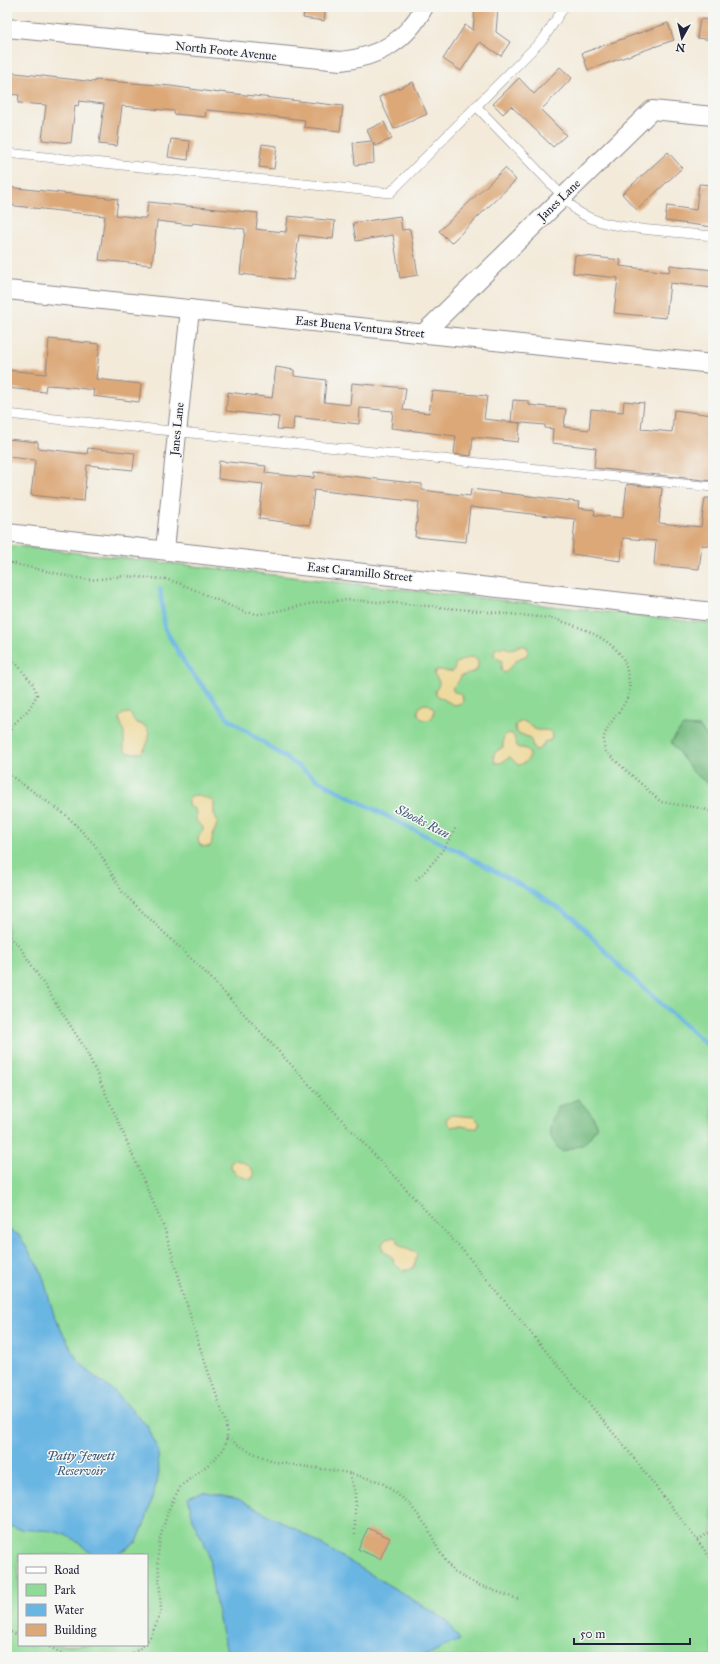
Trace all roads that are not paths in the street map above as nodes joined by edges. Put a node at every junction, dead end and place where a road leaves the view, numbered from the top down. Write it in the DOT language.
graph roads {
  1 [pos="424,7"];
  2 [pos="564,7"];
  3 [pos="7,28"];
  4 [pos="476,106"];
  5 [pos="713,116"];
  6 [pos="7,153"];
  7 [pos="563,196"];
  8 [pos="713,236"];
  9 [pos="7,290"];
  10 [pos="190,309"];
  11 [pos="424,333"];
  12 [pos="713,364"];
  13 [pos="7,414"];
  14 [pos="177,431"];
  15 [pos="713,487"];
  16 [pos="7,532"];
  17 [pos="165,550"];
  18 [pos="713,612"];
  1 -- 3 [label="street, North Foote Avenue"];
  2 -- 4 [label="lane"];
  4 -- 6 [label="lane"];
  4 -- 7 [label="lane"];
  5 -- 7 [label="street, Janes Lane"];
  7 -- 8 [label="lane"];
  7 -- 11 [label="street, Janes Lane"];
  9 -- 10 [label="street, East Buena Ventura Street"];
  10 -- 11 [label="street, East Buena Ventura Street"];
  10 -- 14 [label="street, Janes Lane"];
  11 -- 12 [label="street, East Buena Ventura Street"];
  13 -- 14 [label="lane"];
  14 -- 15 [label="lane"];
  14 -- 17 [label="street, Janes Lane"];
  16 -- 17 [label="street, East Caramillo Street"];
  17 -- 18 [label="street, East Caramillo Street"];
}
